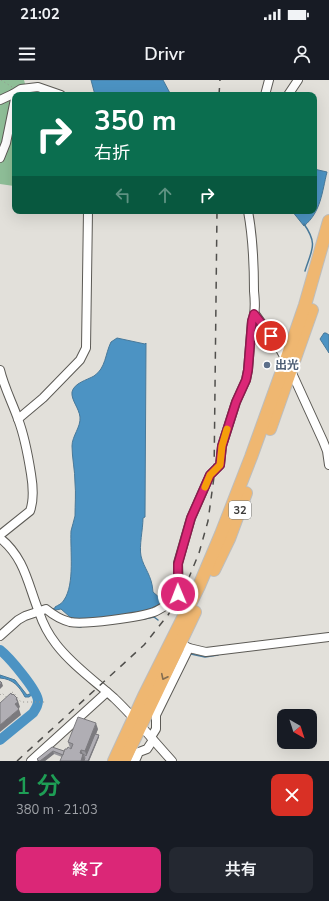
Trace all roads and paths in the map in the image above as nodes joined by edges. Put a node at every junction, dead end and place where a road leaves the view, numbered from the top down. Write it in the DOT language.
graph roads {
  1 [pos="1,80"];
  2 [pos="269,80"];
  3 [pos="298,80"];
  4 [pos="15,92"];
  5 [pos="17,92"];
  6 [pos="52,92"];
  7 [pos="266,92"];
  8 [pos="290,92"];
  9 [pos="12,95"];
  10 [pos="0,100"];
  11 [pos="12,114"];
  12 [pos="0,158"];
  13 [pos="88,214"];
  14 [pos="249,214"];
  15 [pos="329,221"];
  16 [pos="329,249"];
  17 [pos="254,314"];
  18 [pos="286,360"];
  19 [pos="0,370"];
  20 [pos="291,372"];
  21 [pos="18,419"];
  22 [pos="329,465"];
  23 [pos="0,534"];
  24 [pos="0,538"];
  25 [pos="170,603"];
  26 [pos="186,611"];
  27 [pos="38,612"];
  28 [pos="0,636"];
  29 [pos="329,637"];
  30 [pos="185,646"];
  31 [pos="107,692"];
  32 [pos="0,694"];
  33 [pos="46,702"];
  34 [pos="137,723"];
  35 [pos="152,739"];
  36 [pos="31,760"];
  37 [pos="114,761"];
  38 [pos="124,761"];
  39 [pos="135,761"];
  40 [pos="172,761"];
  1 -- 4 [label="path"];
  2 -- 7 [label="street"];
  3 -- 8 [label="street"];
  5 -- 6 [label="street"];
  9 -- 10 [label="street"];
  11 -- 12 [label="street"];
  13 -- 21 [label="street"];
  14 -- 17 [label="street"];
  15 -- 18 [label="highway, 32"];
  16 -- 20 [label="highway, 32"];
  17 -- 18 [label="street"];
  17 -- 25 [label="street"];
  18 -- 20 [label="street"];
  18 -- 26 [label="highway, 32"];
  19 -- 21 [label="street"];
  20 -- 22 [label="street"];
  20 -- 30 [label="highway, 32"];
  21 -- 23 [label="street"];
  24 -- 27 [label="street"];
  25 -- 26 [label="street"];
  25 -- 27 [label="street"];
  26 -- 34 [label="highway, 32"];
  27 -- 28 [label="street"];
  27 -- 31 [label="street"];
  29 -- 30 [label="street"];
  30 -- 34 [label="highway, 32, one-way"];
  30 -- 35 [label="street"];
  31 -- 34 [label="street"];
  31 -- 36 [label="street"];
  32 -- 33 [label="path"];
  34 -- 35 [label="street"];
  34 -- 37 [label="highway, 32"];
  34 -- 38 [label="highway, 32"];
  35 -- 39 [label="street"];
  35 -- 40 [label="street"];
}
